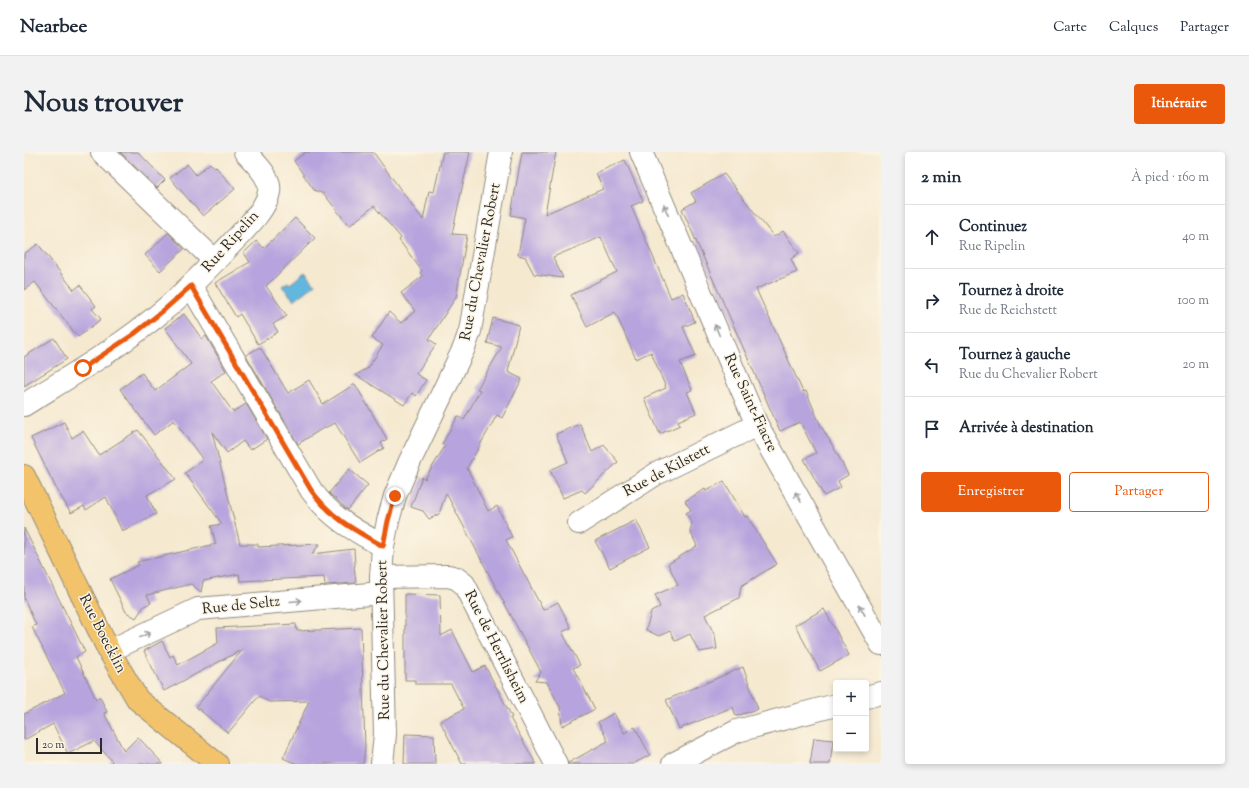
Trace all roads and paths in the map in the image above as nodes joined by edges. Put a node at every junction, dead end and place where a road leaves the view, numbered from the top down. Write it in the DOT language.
graph roads {
  1 [pos="102,152"];
  2 [pos="245,152"];
  3 [pos="502,152"];
  4 [pos="641,152"];
  5 [pos="215,261"];
  6 [pos="191,286"];
  7 [pos="24,405"];
  8 [pos="757,425"];
  9 [pos="24,476"];
  10 [pos="579,522"];
  11 [pos="383,546"];
  12 [pos="381,585"];
  13 [pos="881,644"];
  14 [pos="109,652"];
  15 [pos="881,693"];
  16 [pos="869,696"];
  17 [pos="833,706"];
  18 [pos="217,764"];
  19 [pos="382,764"];
  20 [pos="556,764"];
  21 [pos="673,764"];
  1 -- 5 [label="street"];
  2 -- 5 [label="street, Rue Ripelin"];
  3 -- 11 [label="street, Rue du Chevalier Robert"];
  8 -- 4 [label="street, Rue Saint-Fiacre, one-way"];
  5 -- 6 [label="street, Rue Ripelin"];
  6 -- 7 [label="street, Rue Ripelin"];
  6 -- 11 [label="street"];
  8 -- 10 [label="street, Rue de Kilstett"];
  13 -- 8 [label="street, Rue Saint-Fiacre, one-way"];
  9 -- 14 [label="main road, Rue Boecklin"];
  11 -- 12 [label="street, Rue du Chevalier Robert"];
  14 -- 12 [label="street, Rue de Seltz, one-way"];
  12 -- 19 [label="street, Rue du Chevalier Robert"];
  12 -- 20 [label="street, Rue de Herrlisheim"];
  14 -- 18 [label="main road, Rue Boecklin"];
  15 -- 16 [label="street"];
  17 -- 21 [label="street"];
}
